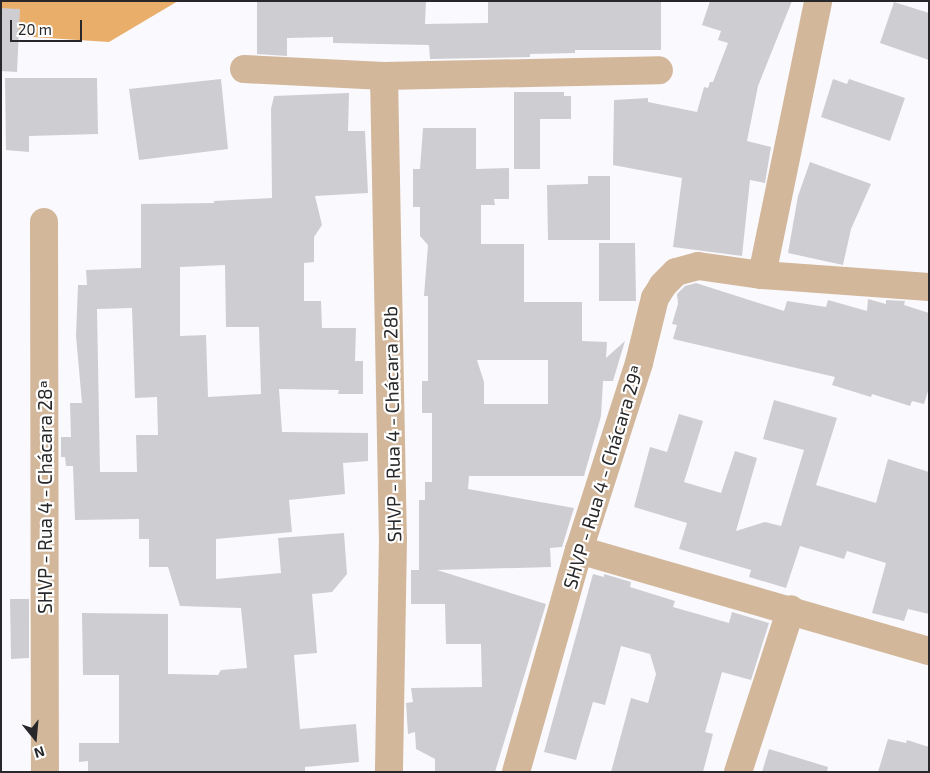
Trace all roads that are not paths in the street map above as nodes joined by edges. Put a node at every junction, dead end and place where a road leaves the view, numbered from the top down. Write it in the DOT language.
graph roads {
  1 [pos="818,1"];
  2 [pos="244,70"];
  3 [pos="659,70"];
  4 [pos="384,76"];
  5 [pos="44,222"];
  6 [pos="762,275"];
  7 [pos="929,287"];
  8 [pos="579,550"];
  9 [pos="791,609"];
  10 [pos="929,651"];
  11 [pos="45,772"];
  12 [pos="389,772"];
  13 [pos="516,772"];
  14 [pos="738,772"];
  1 -- 6 [label="street"];
  2 -- 4 [label="street"];
  3 -- 4 [label="street"];
  4 -- 12 [label="street, SHVP - Rua 4 - Chácara 28b"];
  5 -- 11 [label="street, SHVP - Rua 4 - Chácara 28ª"];
  6 -- 7 [label="street, SHVP - Rua 4 - Chácara 29ª"];
  6 -- 8 [label="street, SHVP - Rua 4 - Chácara 29ª"];
  8 -- 9 [label="street"];
  8 -- 13 [label="street, SHVP - Rua 4 - Chácara 29ª"];
  9 -- 10 [label="street"];
  9 -- 14 [label="street"];
}
